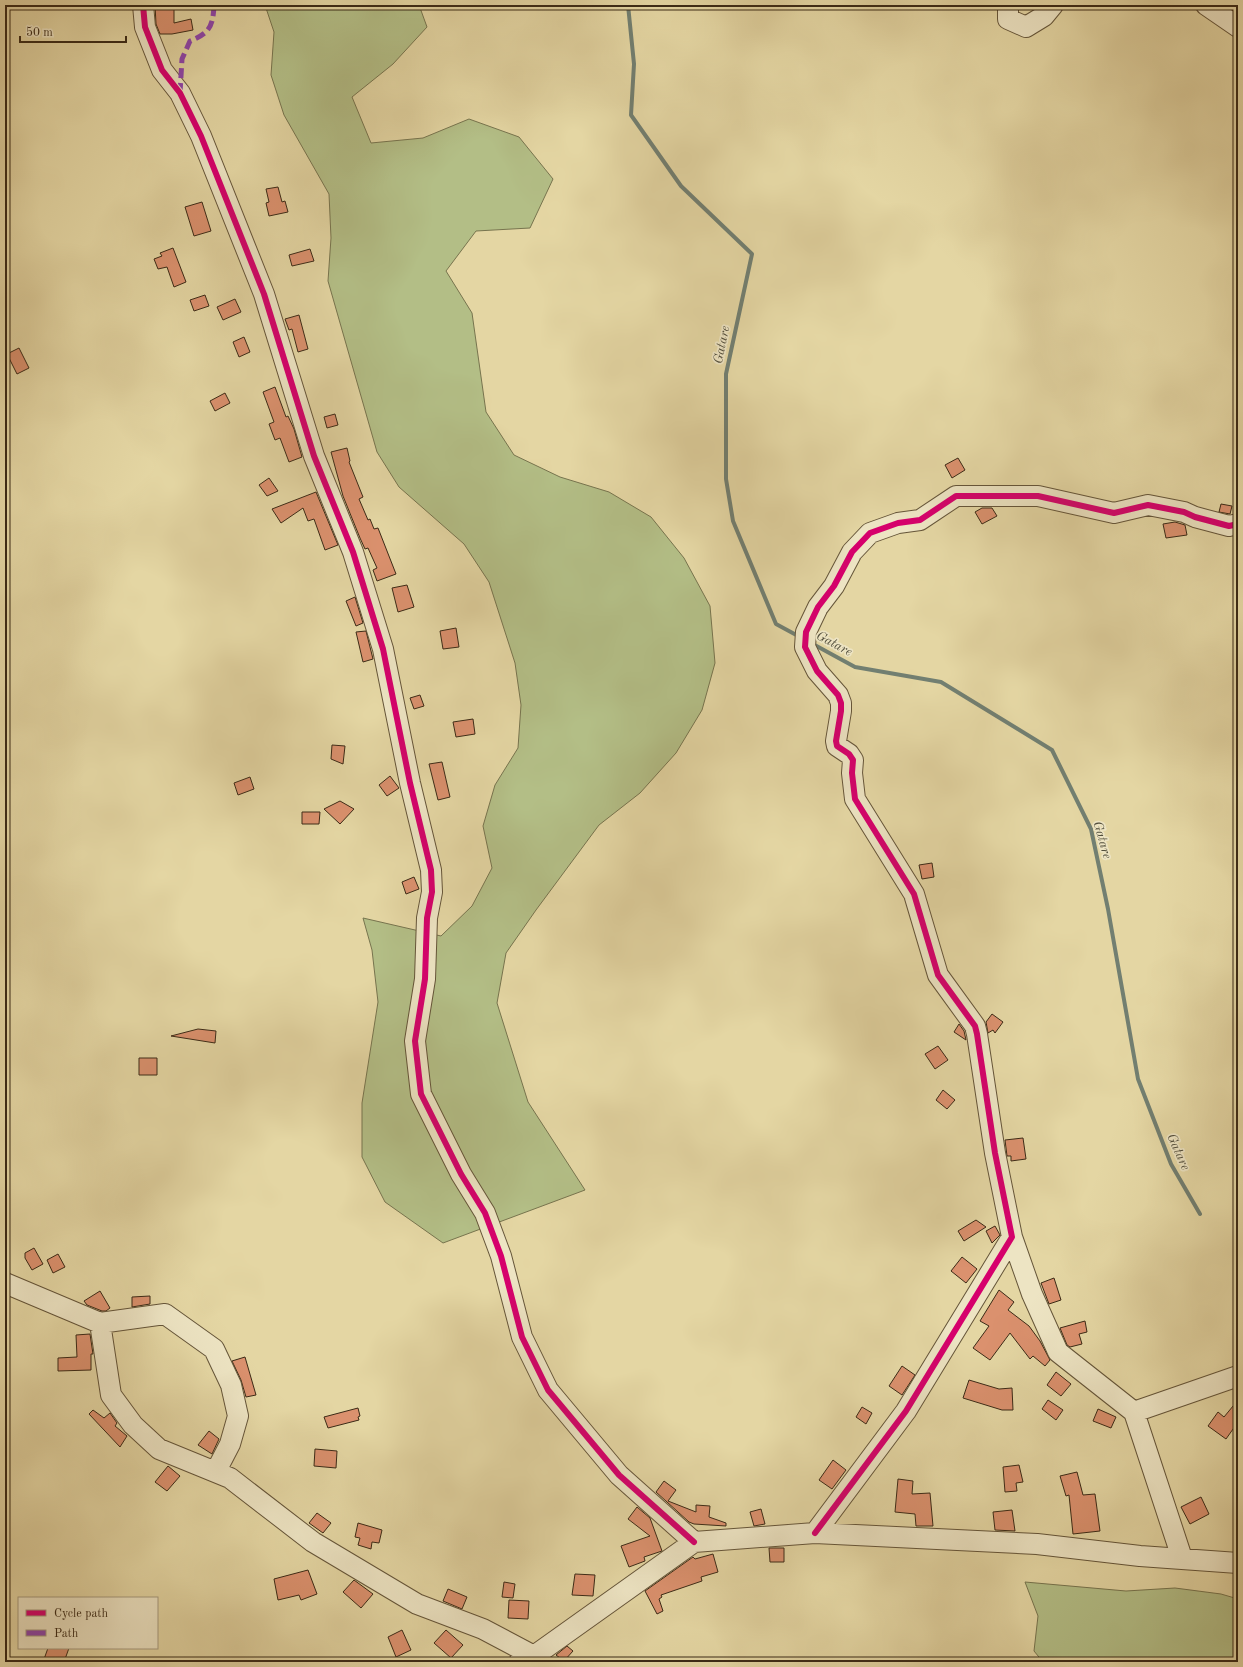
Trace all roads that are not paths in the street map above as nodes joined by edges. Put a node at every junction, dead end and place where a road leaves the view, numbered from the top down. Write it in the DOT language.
graph roads {
  1 [pos="143,5"];
  2 [pos="1008,5"];
  3 [pos="1053,5"];
  4 [pos="1206,5"];
  5 [pos="1238,27"];
  6 [pos="1238,524"];
  7 [pos="1012,1237"];
  8 [pos="5,1283"];
  9 [pos="100,1323"];
  10 [pos="1238,1376"];
  11 [pos="1134,1412"];
  12 [pos="216,1471"];
  13 [pos="815,1533"];
  14 [pos="694,1542"];
  15 [pos="1182,1558"];
  16 [pos="1238,1563"];
  17 [pos="526,1659"];
  1 -- 14 [label="street"];
  2 -- 3 [label="street"];
  4 -- 5 [label="street"];
  6 -- 7 [label="street"];
  7 -- 11 [label="street"];
  7 -- 13 [label="street"];
  8 -- 9 [label="street"];
  9 -- 12 [label="street"];
  9 -- 12 [label="street"];
  10 -- 11 [label="street"];
  11 -- 15 [label="street"];
  12 -- 17 [label="street"];
  13 -- 14 [label="street"];
  13 -- 15 [label="street"];
  14 -- 17 [label="street"];
  15 -- 16 [label="street"];
}
